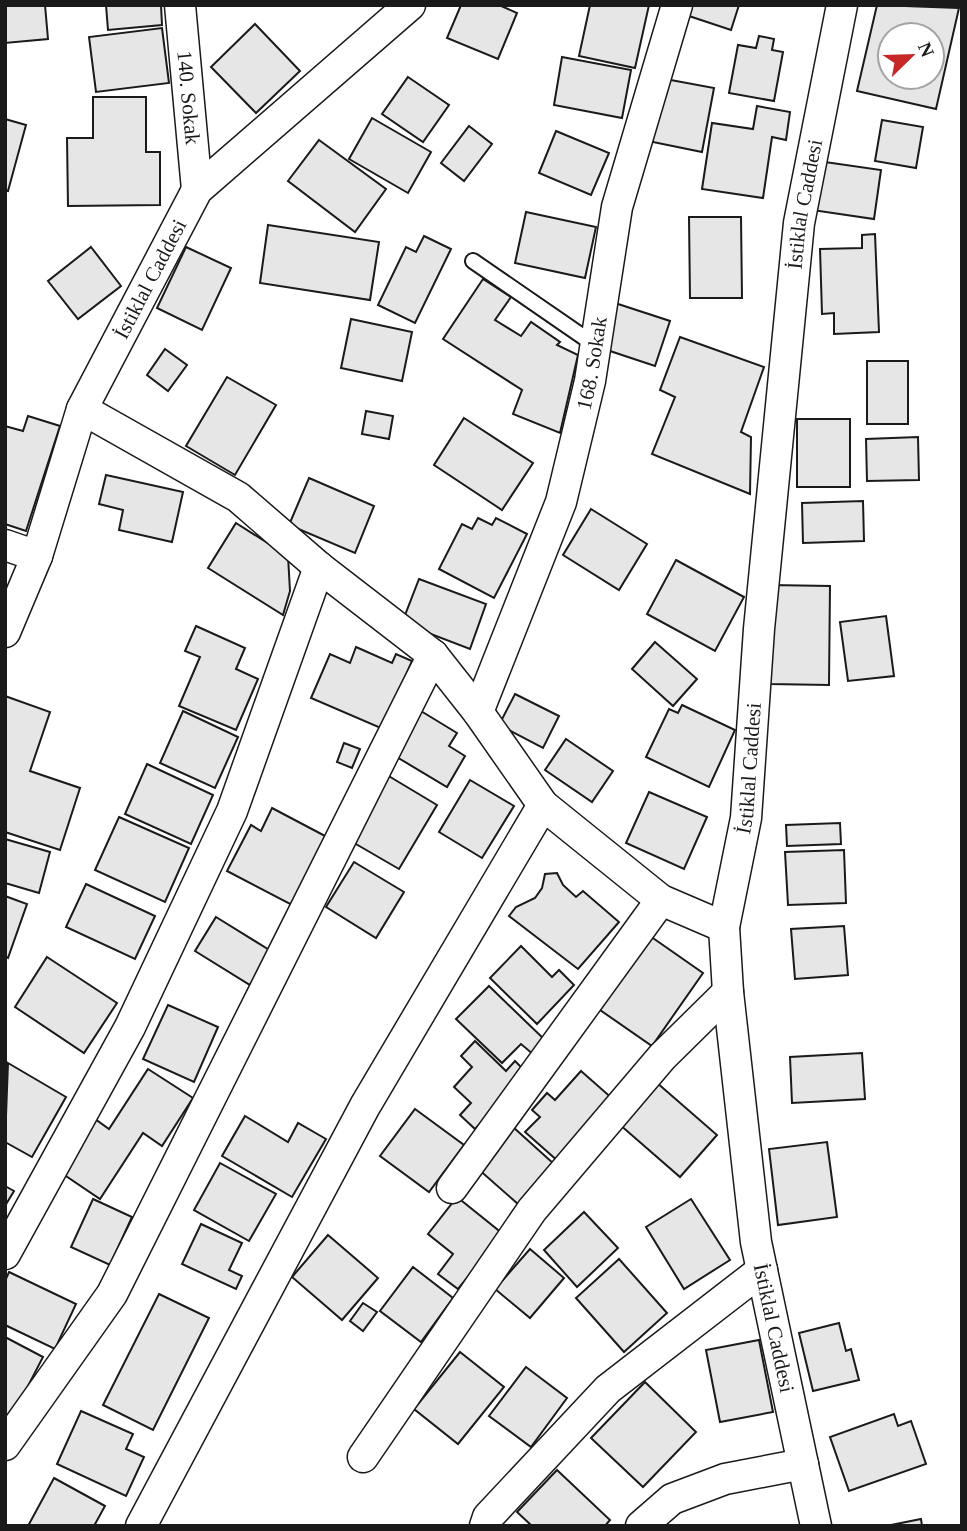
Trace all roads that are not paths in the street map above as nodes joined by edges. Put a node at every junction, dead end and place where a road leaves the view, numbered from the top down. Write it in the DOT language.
graph roads {
  1 [pos="180,5"];
  2 [pos="410,5"];
  3 [pos="677,5"];
  4 [pos="842,5"];
  5 [pos="197,190"];
  6 [pos="473,261"];
  7 [pos="595,345"];
  8 [pos="82,409"];
  9 [pos="5,545"];
  10 [pos="37,556"];
  11 [pos="319,568"];
  12 [pos="5,632"];
  13 [pos="433,655"];
  14 [pos="478,712"];
  15 [pos="542,805"];
  16 [pos="661,900"];
  17 [pos="724,926"];
  18 [pos="728,992"];
  19 [pos="452,1188"];
  20 [pos="5,1254"];
  21 [pos="762,1270"];
  22 [pos="5,1445"];
  23 [pos="363,1457"];
  24 [pos="803,1464"];
  25 [pos="141,1526"];
  26 [pos="485,1526"];
  27 [pos="641,1526"];
  28 [pos="816,1526"];
  1 -- 5 [label="street, 140. Sokak"];
  2 -- 5 [label="street, İstiklal Caddesi"];
  3 -- 7 [label="street, 168. Sokak"];
  4 -- 17 [label="street, İstiklal Caddesi"];
  5 -- 8 [label="street, İstiklal Caddesi"];
  6 -- 7 [label="lane"];
  7 -- 14 [label="street, 168. Sokak"];
  8 -- 10 [label="street, İstiklal Caddesi"];
  8 -- 11 [label="street"];
  9 -- 10 [label="street"];
  10 -- 12 [label="street, İstiklal Caddesi"];
  11 -- 13 [label="street"];
  11 -- 20 [label="street"];
  13 -- 14 [label="street"];
  13 -- 22 [label="street"];
  14 -- 15 [label="street"];
  15 -- 16 [label="street"];
  15 -- 25 [label="street"];
  16 -- 17 [label="street"];
  16 -- 19 [label="street"];
  17 -- 18 [label="street, İstiklal Caddesi"];
  18 -- 21 [label="street, İstiklal Caddesi"];
  18 -- 23 [label="street"];
  21 -- 24 [label="street, İstiklal Caddesi"];
  21 -- 26 [label="street"];
  24 -- 27 [label="street"];
  24 -- 28 [label="street, İstiklal Caddesi"];
}
